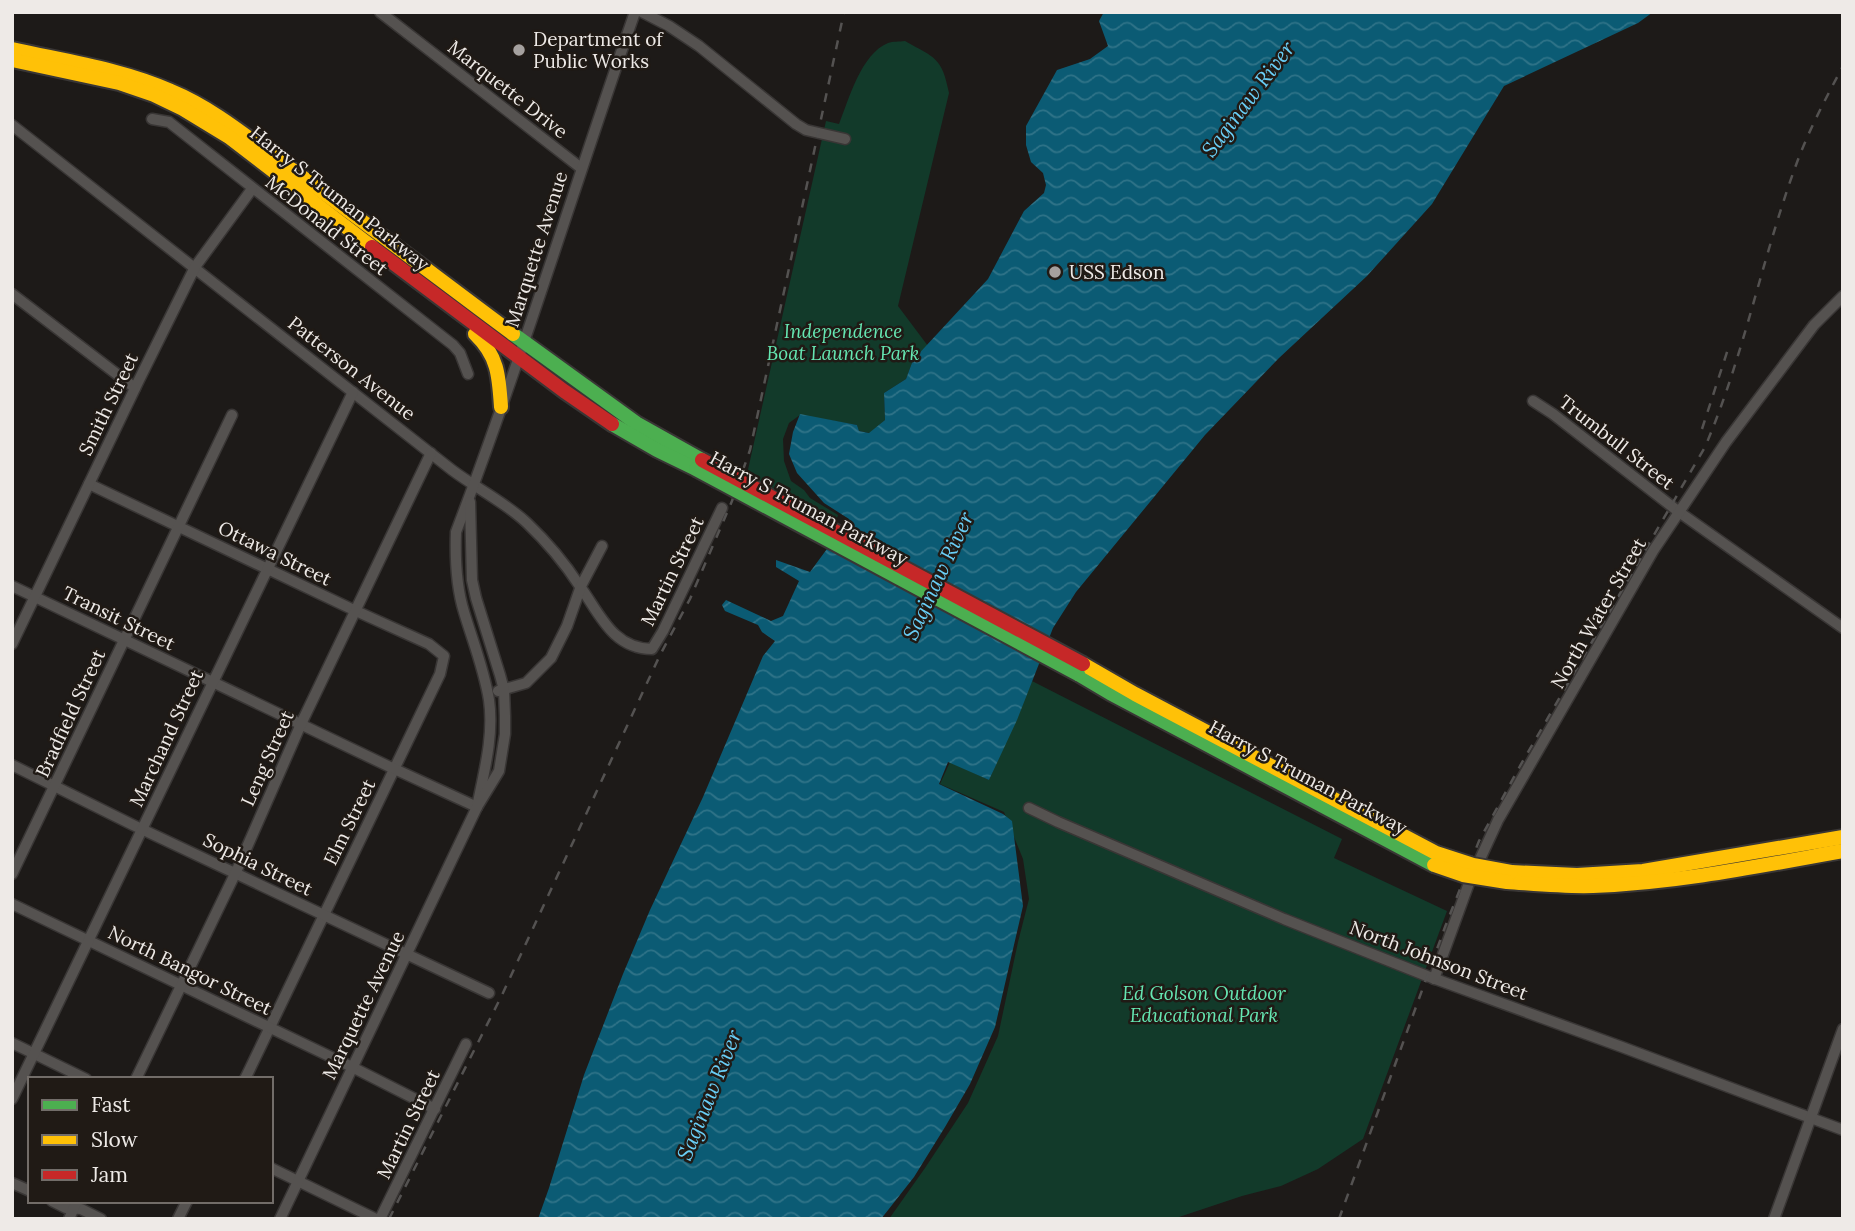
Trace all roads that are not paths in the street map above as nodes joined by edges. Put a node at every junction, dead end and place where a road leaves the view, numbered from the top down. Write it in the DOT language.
graph roads {
  1 [pos="380,12"];
  2 [pos="635,12"];
  3 [pos="642,12"];
  4 [pos="12,49"];
  5 [pos="12,60"];
  6 [pos="152,119"];
  7 [pos="12,125"];
  8 [pos="845,139"];
  9 [pos="581,168"];
  10 [pos="252,189"];
  11 [pos="195,268"];
  12 [pos="12,294"];
  13 [pos="1843,296"];
  14 [pos="450,307"];
  15 [pos="524,343"];
  16 [pos="518,357"];
  17 [pos="468,374"];
  18 [pos="135,388"];
  19 [pos="353,392"];
  20 [pos="1533,401"];
  21 [pos="501,407"];
  22 [pos="232,415"];
  23 [pos="431,453"];
  24 [pos="699,465"];
  25 [pos="89,484"];
  26 [pos="474,485"];
  27 [pos="470,497"];
  28 [pos="722,508"];
  29 [pos="1679,512"];
  30 [pos="180,526"];
  31 [pos="602,546"];
  32 [pos="268,569"];
  33 [pos="12,586"];
  34 [pos="581,586"];
  35 [pos="35,596"];
  36 [pos="356,611"];
  37 [pos="1843,628"];
  38 [pos="124,640"];
  39 [pos="12,644"];
  40 [pos="652,649"];
  41 [pos="444,656"];
  42 [pos="213,682"];
  43 [pos="503,690"];
  44 [pos="487,693"];
  45 [pos="301,724"];
  46 [pos="12,765"];
  47 [pos="394,769"];
  48 [pos="55,785"];
  49 [pos="477,807"];
  50 [pos="1029,808"];
  51 [pos="143,829"];
  52 [pos="1843,837"];
  53 [pos="1843,851"];
  54 [pos="236,872"];
  55 [pos="12,874"];
  56 [pos="1509,877"];
  57 [pos="12,904"];
  58 [pos="323,915"];
  59 [pos="89,942"];
  60 [pos="407,954"];
  61 [pos="1434,979"];
  62 [pos="182,985"];
  63 [pos="489,993"];
  64 [pos="269,1028"];
  65 [pos="1843,1029"];
  66 [pos="12,1043"];
  67 [pos="467,1044"];
  68 [pos="35,1054"];
  69 [pos="352,1067"];
  70 [pos="82,1077"];
  71 [pos="137,1077"];
  72 [pos="246,1077"];
  73 [pos="12,1099"];
  74 [pos="435,1109"];
  75 [pos="1811,1118"];
  76 [pos="1843,1130"];
  77 [pos="273,1169"];
  78 [pos="298,1180"];
  79 [pos="12,1183"];
  80 [pos="28,1190"];
  81 [pos="56,1203"];
  82 [pos="186,1203"];
  83 [pos="73,1210"];
  84 [pos="101,1219"];
  85 [pos="178,1219"];
  86 [pos="280,1219"];
  87 [pos="378,1219"];
  88 [pos="1774,1219"];
  1 -- 9 [label="street, Marquette Drive"];
  2 -- 9 [label="street, Marquette Avenue"];
  3 -- 8 [label="street"];
  4 -- 15 [label="main road, Harry S Truman Parkway"];
  5 -- 14 [label="main road, Harry S Truman Parkway"];
  6 -- 10 [label="street, McDonald Street"];
  7 -- 11 [label="street, Patterson Avenue"];
  9 -- 15 [label="street, Marquette Avenue"];
  10 -- 11 [label="street, Smith Street"];
  10 -- 17 [label="street, McDonald Street"];
  11 -- 18 [label="street, Smith Street"];
  11 -- 19 [label="street, Patterson Avenue"];
  12 -- 18 [label="street"];
  13 -- 29 [label="street, North Water Street"];
  14 -- 16 [label="main road, Harry S Truman Parkway"];
  14 -- 21 [label="main road"];
  15 -- 16 [label="street, Marquette Avenue"];
  15 -- 24 [label="main road, Harry S Truman Parkway"];
  16 -- 21 [label="street, Marquette Avenue"];
  16 -- 24 [label="main road, Harry S Truman Parkway"];
  18 -- 25 [label="street, Smith Street"];
  19 -- 23 [label="street, Patterson Avenue"];
  19 -- 32 [label="street, Marchand Street"];
  20 -- 29 [label="street, Trumbull Street"];
  21 -- 26 [label="street, Marquette Avenue"];
  22 -- 30 [label="street, Bradfield Street"];
  23 -- 26 [label="street, Patterson Avenue"];
  23 -- 36 [label="street, Leng Street"];
  24 -- 56 [label="main road, Harry S Truman Parkway, bridge"];
  25 -- 30 [label="street, Ottawa Street"];
  25 -- 35 [label="street, Smith Street"];
  26 -- 27 [label="street, Marquette Avenue"];
  26 -- 34 [label="street, Patterson Avenue"];
  27 -- 43 [label="street, Marquette Avenue"];
  27 -- 44 [label="street, Marquette Avenue"];
  28 -- 40 [label="street, Martin Street"];
  29 -- 37 [label="street, Trumbull Street"];
  29 -- 61 [label="street, North Water Street"];
  30 -- 32 [label="street, Ottawa Street"];
  30 -- 38 [label="street, Bradfield Street"];
  31 -- 34 [label="street"];
  32 -- 36 [label="street, Ottawa Street"];
  32 -- 42 [label="street, Marchand Street"];
  33 -- 35 [label="street, Transit Street"];
  34 -- 40 [label="street, Patterson Avenue"];
  34 -- 43 [label="street"];
  35 -- 38 [label="street, Transit Street"];
  35 -- 39 [label="street, Smith Street"];
  36 -- 41 [label="street, Ottawa Street"];
  36 -- 45 [label="street, Leng Street"];
  38 -- 42 [label="street, Transit Street"];
  38 -- 48 [label="street, Bradfield Street"];
  41 -- 47 [label="street, Elm Street"];
  42 -- 45 [label="street, Transit Street"];
  42 -- 51 [label="street, Marchand Street"];
  43 -- 44 [label="street"];
  43 -- 49 [label="street, Marquette Avenue"];
  44 -- 49 [label="street, Marquette Avenue"];
  45 -- 47 [label="street, Transit Street"];
  45 -- 54 [label="street, Leng Street"];
  46 -- 48 [label="street, Sophia Street"];
  47 -- 49 [label="street, Transit Street"];
  47 -- 58 [label="street, Elm Street"];
  48 -- 51 [label="street, Sophia Street"];
  48 -- 55 [label="street, Bradfield Street"];
  49 -- 60 [label="street, Marquette Avenue"];
  50 -- 61 [label="street, North Johnson Street"];
  51 -- 54 [label="street, Sophia Street"];
  51 -- 59 [label="street, Marchand Street"];
  52 -- 56 [label="main road, Harry S Truman Parkway"];
  53 -- 56 [label="main road, Harry S Truman Parkway"];
  54 -- 58 [label="street, Sophia Street"];
  54 -- 62 [label="street, Leng Street"];
  57 -- 59 [label="street, North Bangor Street"];
  58 -- 60 [label="street, Sophia Street"];
  58 -- 64 [label="street, Elm Street"];
  59 -- 62 [label="street, North Bangor Street"];
  59 -- 68 [label="street, Marchand Street"];
  60 -- 63 [label="street, Sophia Street"];
  60 -- 69 [label="street, Marquette Avenue"];
  61 -- 75 [label="street, North Johnson Street"];
  62 -- 64 [label="street, North Bangor Street"];
  62 -- 71 [label="street, Leng Street"];
  64 -- 69 [label="street, North Bangor Street"];
  64 -- 72 [label="street, Elm Street"];
  65 -- 75 [label="street"];
  66 -- 68 [label="street"];
  67 -- 74 [label="street, Martin Street"];
  68 -- 70 [label="street"];
  68 -- 73 [label="street, Marchand Street"];
  69 -- 74 [label="street, North Bangor Street"];
  69 -- 78 [label="street, Marquette Avenue"];
  74 -- 87 [label="street, Martin Street"];
  75 -- 76 [label="street, North Johnson Street"];
  75 -- 88 [label="street"];
  77 -- 78 [label="street"];
  78 -- 86 [label="street, Marquette Avenue"];
  78 -- 87 [label="street"];
  79 -- 80 [label="street"];
  81 -- 83 [label="street"];
  82 -- 85 [label="street"];
  83 -- 84 [label="street"];
}
